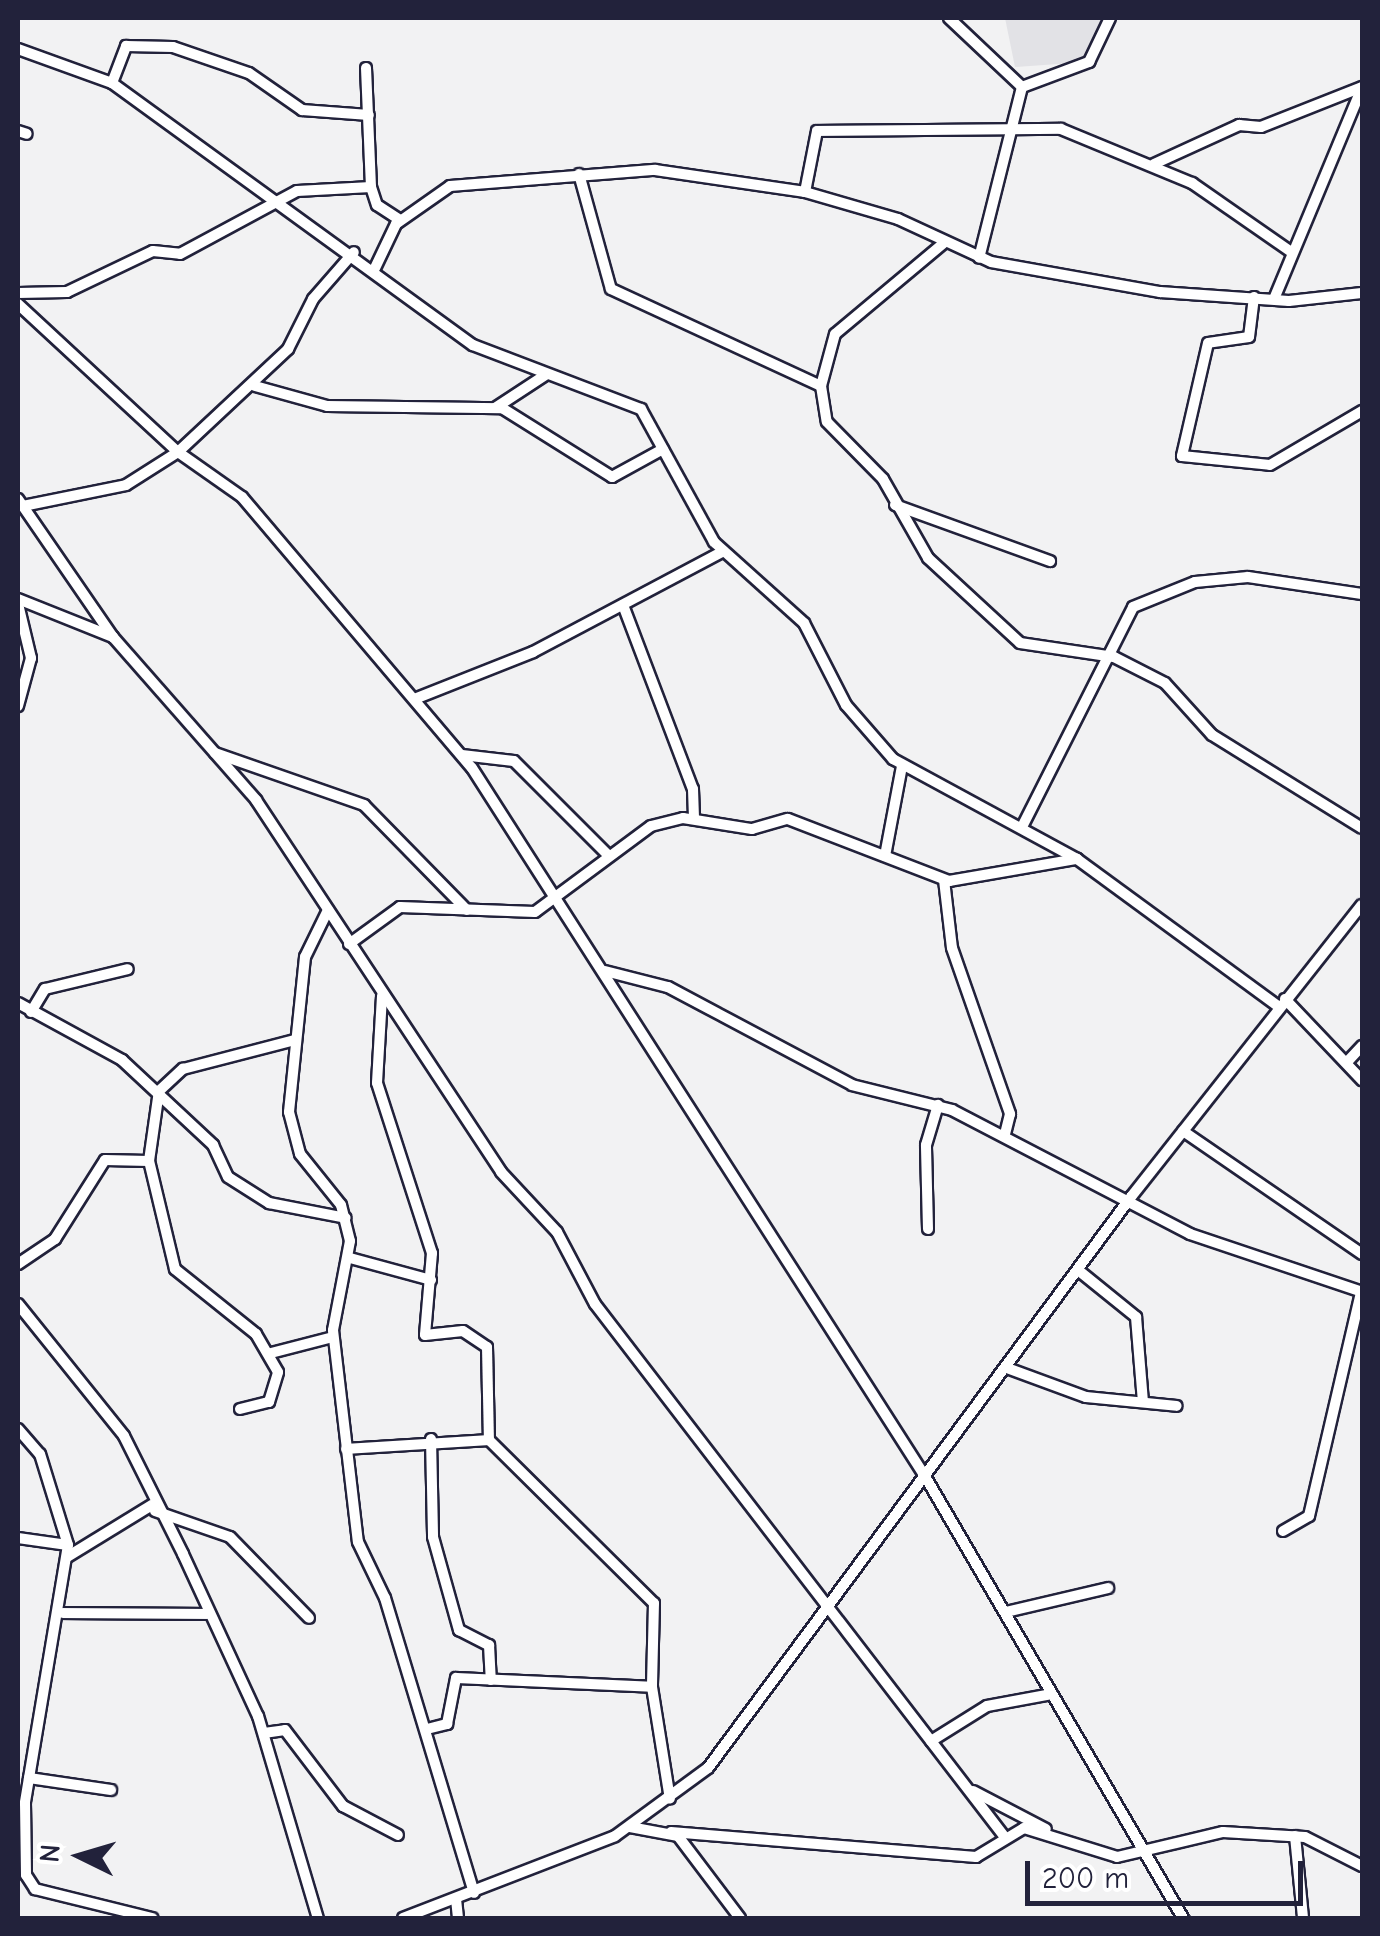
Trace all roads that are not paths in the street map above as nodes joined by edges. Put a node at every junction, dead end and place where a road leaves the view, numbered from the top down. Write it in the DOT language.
graph roads {
  1 [pos="949,18"];
  2 [pos="1110,18"];
  3 [pos="18,49"];
  4 [pos="366,68"];
  5 [pos="112,83"];
  6 [pos="1022,87"];
  7 [pos="1362,88"];
  8 [pos="369,115"];
  9 [pos="1006,130"];
  10 [pos="1153,164"];
  11 [pos="578,174"];
  12 [pos="371,188"];
  13 [pos="805,192"];
  14 [pos="276,201"];
  15 [pos="400,220"];
  16 [pos="945,242"];
  17 [pos="1290,251"];
  18 [pos="354,252"];
  19 [pos="979,258"];
  20 [pos="375,268"];
  21 [pos="18,293"];
  22 [pos="1362,293"];
  23 [pos="1254,297"];
  24 [pos="1274,299"];
  25 [pos="18,304"];
  26 [pos="549,373"];
  27 [pos="255,386"];
  28 [pos="821,386"];
  29 [pos="494,409"];
  30 [pos="1362,411"];
  31 [pos="664,449"];
  32 [pos="178,452"];
  33 [pos="20,502"];
  34 [pos="895,505"];
  35 [pos="722,552"];
  36 [pos="1050,561"];
  37 [pos="1362,594"];
  38 [pos="18,601"];
  39 [pos="623,605"];
  40 [pos="113,637"];
  41 [pos="1114,657"];
  42 [pos="418,698"];
  43 [pos="18,706"];
  44 [pos="214,752"];
  45 [pos="462,756"];
  46 [pos="902,766"];
  47 [pos="694,818"];
  48 [pos="1023,825"];
  49 [pos="1362,828"];
  50 [pos="609,856"];
  51 [pos="885,856"];
  52 [pos="1077,859"];
  53 [pos="944,880"];
  54 [pos="559,899"];
  55 [pos="1362,905"];
  56 [pos="328,910"];
  57 [pos="466,910"];
  58 [pos="319,941"];
  59 [pos="347,941"];
  60 [pos="128,969"];
  61 [pos="605,971"];
  62 [pos="382,995"];
  63 [pos="1282,1003"];
  64 [pos="18,1004"];
  65 [pos="31,1012"];
  66 [pos="295,1040"];
  67 [pos="1362,1046"];
  68 [pos="1348,1061"];
  69 [pos="1362,1080"];
  70 [pos="159,1092"];
  71 [pos="938,1105"];
  72 [pos="1183,1131"];
  73 [pos="1005,1134"];
  74 [pos="150,1162"];
  75 [pos="1131,1197"];
  76 [pos="346,1218"];
  77 [pos="928,1228"];
  78 [pos="1362,1254"];
  79 [pos="350,1258"];
  80 [pos="18,1264"];
  81 [pos="1078,1270"];
  82 [pos="431,1280"];
  83 [pos="1362,1292"];
  84 [pos="18,1304"];
  85 [pos="334,1337"];
  86 [pos="271,1353"];
  87 [pos="1007,1368"];
  88 [pos="1142,1402"];
  89 [pos="1177,1406"];
  90 [pos="240,1409"];
  91 [pos="18,1429"];
  92 [pos="431,1439"];
  93 [pos="489,1440"];
  94 [pos="346,1449"];
  95 [pos="926,1478"];
  96 [pos="153,1508"];
  97 [pos="1283,1531"];
  98 [pos="18,1538"];
  99 [pos="67,1551"];
  100 [pos="1108,1588"];
  101 [pos="833,1607"];
  102 [pos="1006,1612"];
  103 [pos="63,1613"];
  104 [pos="208,1614"];
  105 [pos="309,1618"];
  106 [pos="492,1680"];
  107 [pos="652,1687"];
  108 [pos="1052,1694"];
  109 [pos="427,1730"];
  110 [pos="264,1733"];
  111 [pos="931,1741"];
  112 [pos="29,1778"];
  113 [pos="111,1790"];
  114 [pos="972,1790"];
  115 [pos="670,1799"];
  116 [pos="630,1826"];
  117 [pos="1046,1829"];
  118 [pos="671,1832"];
  119 [pos="398,1835"];
  120 [pos="1004,1836"];
  121 [pos="1294,1836"];
  122 [pos="1146,1849"];
  123 [pos="1362,1866"];
  124 [pos="474,1893"];
  125 [pos="456,1899"];
  126 [pos="152,1918"];
  127 [pos="318,1918"];
  128 [pos="402,1918"];
  129 [pos="458,1918"];
  130 [pos="740,1918"];
  131 [pos="1182,1918"];
  132 [pos="1304,1918"];
  1 -- 6 [label="street"];
  2 -- 6 [label="street"];
  3 -- 5 [label="street"];
  4 -- 8 [label="street"];
  5 -- 8 [label="street"];
  5 -- 14 [label="street"];
  6 -- 9 [label="street"];
  7 -- 10 [label="street"];
  7 -- 17 [label="street"];
  8 -- 12 [label="street"];
  9 -- 10 [label="street"];
  9 -- 13 [label="street"];
  9 -- 19 [label="street"];
  10 -- 17 [label="street"];
  11 -- 13 [label="street"];
  11 -- 15 [label="street"];
  11 -- 28 [label="street"];
  12 -- 14 [label="street"];
  12 -- 15 [label="street"];
  13 -- 16 [label="street"];
  14 -- 18 [label="street"];
  14 -- 21 [label="street"];
  15 -- 20 [label="street"];
  16 -- 19 [label="street"];
  16 -- 28 [label="street"];
  17 -- 24 [label="street"];
  18 -- 20 [label="street"];
  18 -- 27 [label="street"];
  19 -- 23 [label="street"];
  20 -- 26 [label="street"];
  22 -- 24 [label="street"];
  23 -- 24 [label="street"];
  23 -- 30 [label="street"];
  25 -- 32 [label="street"];
  26 -- 29 [label="street"];
  26 -- 31 [label="street"];
  27 -- 29 [label="street"];
  27 -- 32 [label="street"];
  28 -- 34 [label="street"];
  29 -- 31 [label="street"];
  31 -- 35 [label="street"];
  32 -- 33 [label="street"];
  32 -- 42 [label="street"];
  33 -- 40 [label="street"];
  34 -- 36 [label="street"];
  34 -- 41 [label="street"];
  35 -- 39 [label="street"];
  35 -- 46 [label="street"];
  37 -- 41 [label="street"];
  38 -- 40 [label="street"];
  38 -- 43 [label="street"];
  39 -- 42 [label="street"];
  39 -- 47 [label="street"];
  40 -- 44 [label="street"];
  41 -- 48 [label="street"];
  41 -- 49 [label="street"];
  42 -- 45 [label="street"];
  44 -- 56 [label="street"];
  44 -- 57 [label="street"];
  45 -- 50 [label="street"];
  45 -- 54 [label="street"];
  46 -- 48 [label="street"];
  46 -- 51 [label="street"];
  47 -- 50 [label="street"];
  47 -- 51 [label="street"];
  48 -- 52 [label="street"];
  50 -- 54 [label="street"];
  51 -- 53 [label="street"];
  52 -- 53 [label="street"];
  52 -- 63 [label="street"];
  53 -- 73 [label="street"];
  54 -- 57 [label="street"];
  54 -- 61 [label="street"];
  55 -- 63 [label="street"];
  56 -- 58 [label="street"];
  56 -- 59 [label="street"];
  57 -- 59 [label="street"];
  58 -- 59 [label="street"];
  58 -- 66 [label="street"];
  59 -- 62 [label="street"];
  60 -- 65 [label="street"];
  61 -- 71 [label="street"];
  61 -- 95 [label="street"];
  62 -- 82 [label="street"];
  62 -- 101 [label="street"];
  63 -- 68 [label="street"];
  63 -- 72 [label="street"];
  64 -- 65 [label="street"];
  65 -- 70 [label="street"];
  66 -- 70 [label="street"];
  66 -- 76 [label="street"];
  67 -- 68 [label="street"];
  68 -- 69 [label="street"];
  70 -- 74 [label="street"];
  70 -- 76 [label="street"];
  71 -- 73 [label="street"];
  71 -- 77 [label="street"];
  72 -- 75 [label="street"];
  72 -- 78 [label="street"];
  73 -- 75 [label="street"];
  74 -- 80 [label="street"];
  74 -- 86 [label="street"];
  75 -- 81 [label="street"];
  75 -- 83 [label="street"];
  76 -- 79 [label="street"];
  79 -- 82 [label="street"];
  79 -- 85 [label="street"];
  81 -- 87 [label="street"];
  81 -- 88 [label="street"];
  82 -- 93 [label="street"];
  83 -- 97 [label="street"];
  84 -- 96 [label="street"];
  85 -- 86 [label="street"];
  85 -- 94 [label="street"];
  86 -- 90 [label="street"];
  87 -- 88 [label="street"];
  87 -- 95 [label="street"];
  88 -- 89 [label="street"];
  91 -- 99 [label="street"];
  92 -- 93 [label="street"];
  92 -- 94 [label="street"];
  92 -- 106 [label="street"];
  93 -- 107 [label="street"];
  94 -- 109 [label="street"];
  95 -- 101 [label="street"];
  95 -- 102 [label="street"];
  96 -- 99 [label="street"];
  96 -- 104 [label="street"];
  96 -- 105 [label="street"];
  98 -- 99 [label="street"];
  99 -- 103 [label="street"];
  100 -- 102 [label="street"];
  101 -- 111 [label="street"];
  101 -- 115 [label="street"];
  102 -- 108 [label="street"];
  103 -- 104 [label="street"];
  103 -- 112 [label="street"];
  104 -- 110 [label="street"];
  106 -- 107 [label="street"];
  106 -- 109 [label="street"];
  107 -- 115 [label="street"];
  108 -- 111 [label="street"];
  108 -- 122 [label="street"];
  109 -- 124 [label="street"];
  110 -- 119 [label="street"];
  110 -- 127 [label="street"];
  111 -- 114 [label="street"];
  112 -- 113 [label="street"];
  112 -- 126 [label="street"];
  114 -- 117 [label="street"];
  114 -- 120 [label="street"];
  115 -- 116 [label="street"];
  116 -- 118 [label="street"];
  116 -- 124 [label="street"];
  117 -- 120 [label="street"];
  117 -- 122 [label="street"];
  118 -- 120 [label="street"];
  118 -- 130 [label="street"];
  121 -- 122 [label="street"];
  121 -- 123 [label="street"];
  121 -- 132 [label="street"];
  122 -- 131 [label="street"];
  124 -- 125 [label="street"];
  125 -- 128 [label="street"];
  125 -- 129 [label="street"];
}
